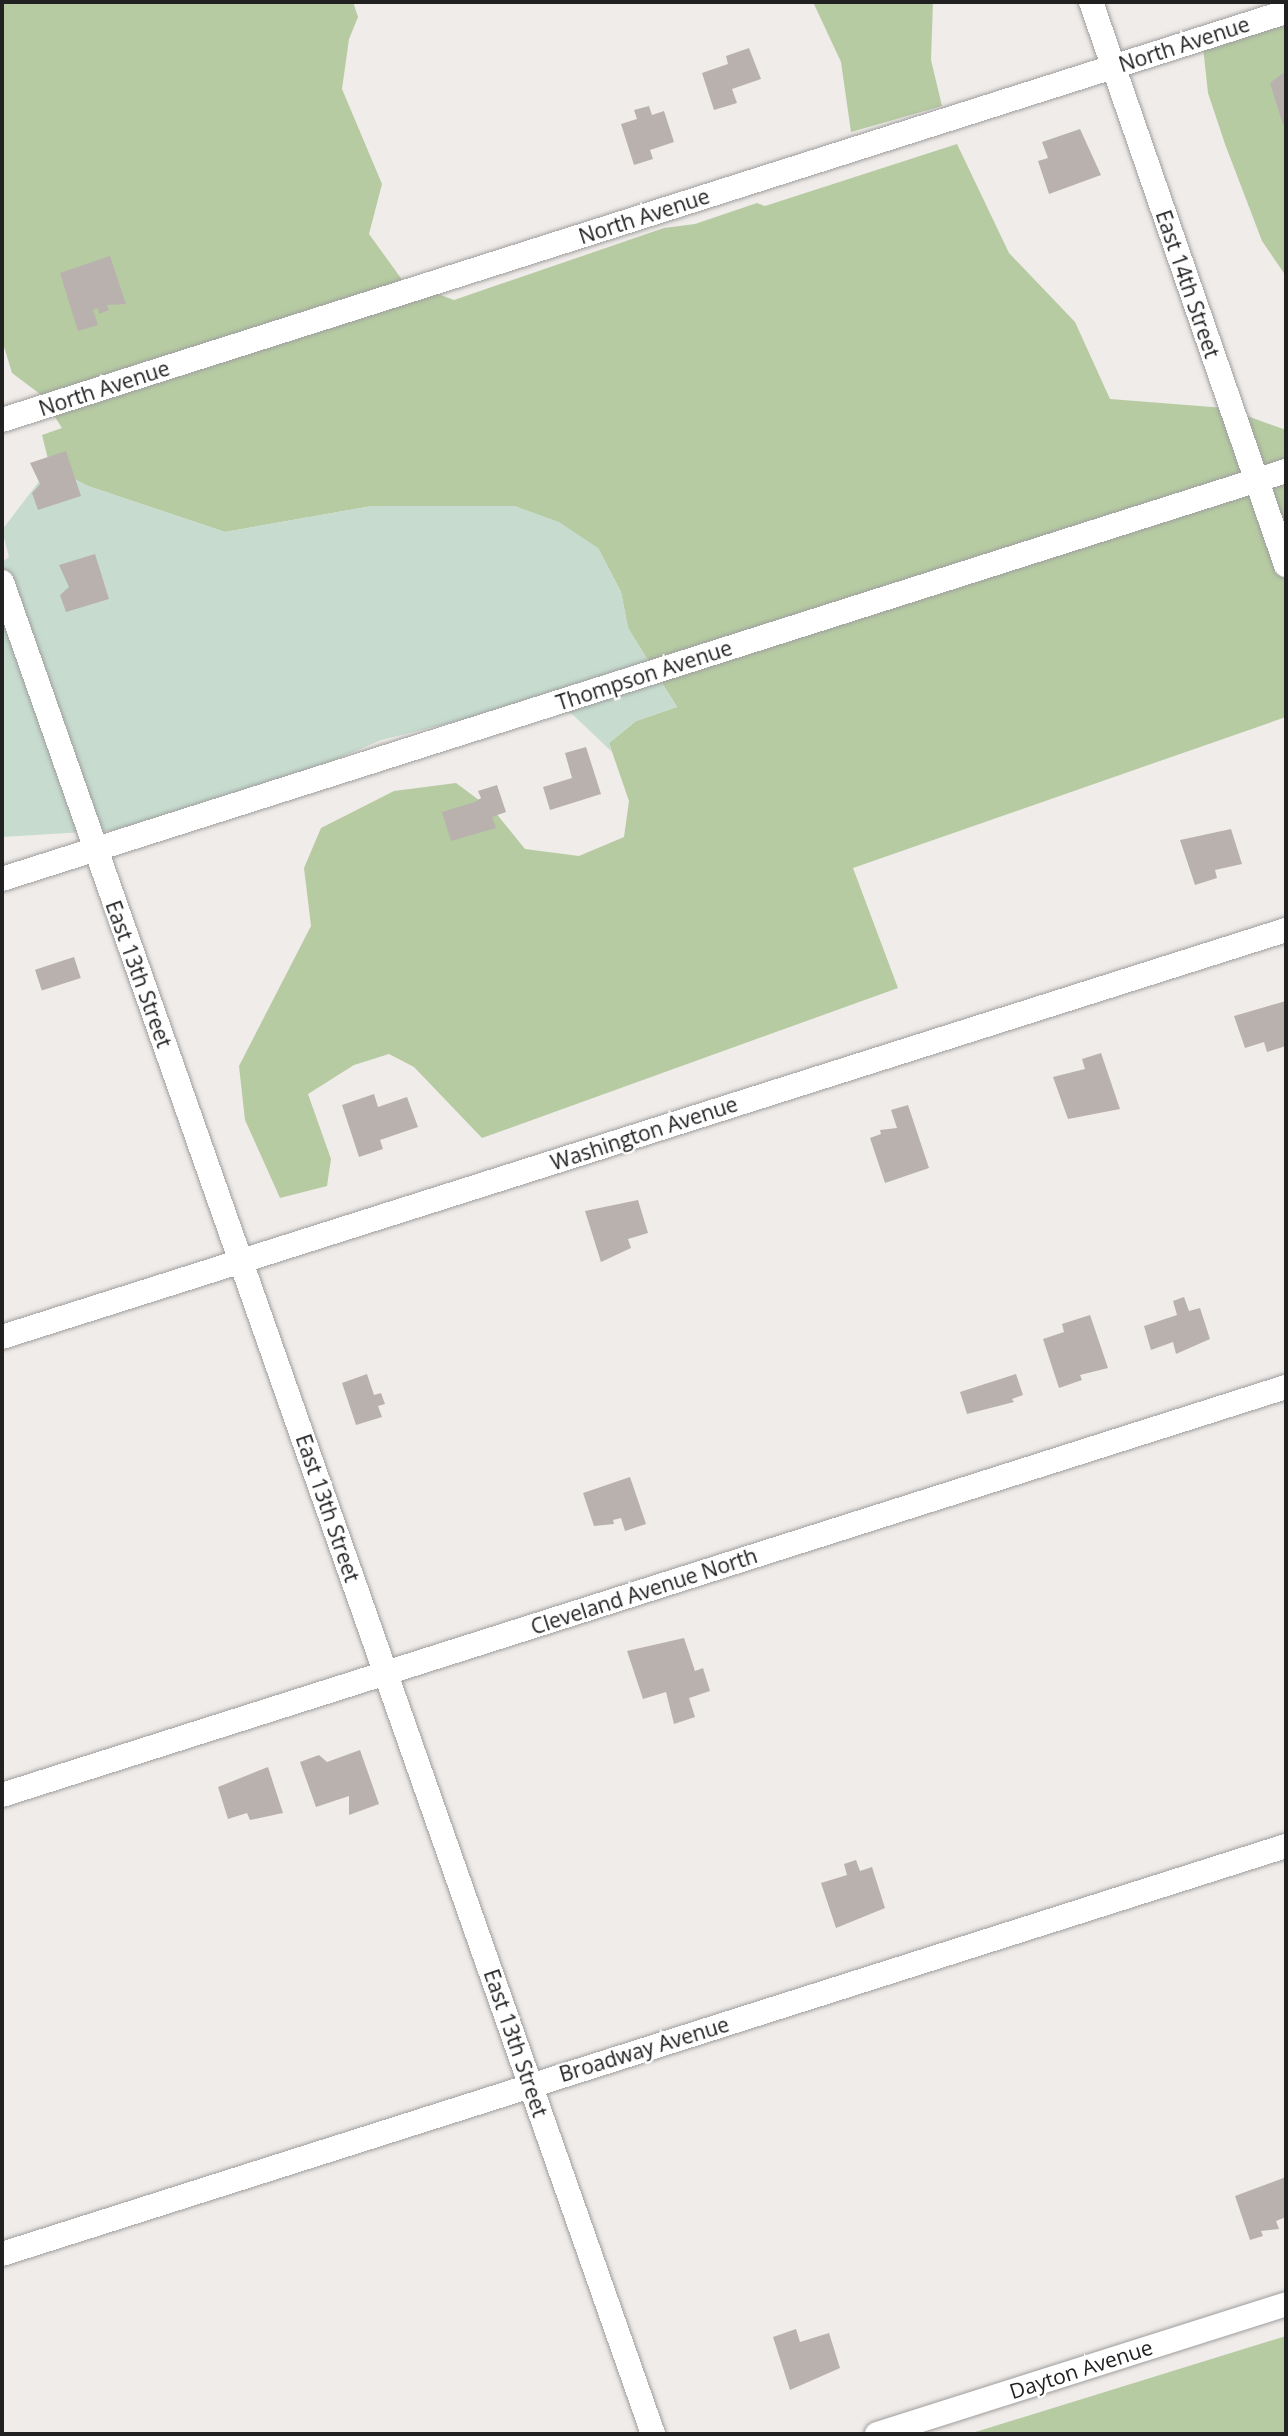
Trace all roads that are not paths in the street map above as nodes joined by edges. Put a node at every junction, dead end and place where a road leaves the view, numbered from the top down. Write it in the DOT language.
graph roads {
  1 [pos="1091,2"];
  2 [pos="1286,12"];
  3 [pos="1113,67"];
  4 [pos="2,421"];
  5 [pos="1286,471"];
  6 [pos="1256,480"];
  7 [pos="1286,565"];
  8 [pos="2,582"];
  9 [pos="95,850"];
  10 [pos="2,879"];
  11 [pos="1286,930"];
  12 [pos="241,1262"];
  13 [pos="2,1337"];
  14 [pos="1286,1387"];
  15 [pos="386,1673"];
  16 [pos="2,1796"];
  17 [pos="1286,1846"];
  18 [pos="530,2085"];
  19 [pos="2,2254"];
  20 [pos="1286,2304"];
  21 [pos="653,2434"];
  22 [pos="877,2434"];
  1 -- 3 [label="street, East 14th Street"];
  2 -- 3 [label="street, North Avenue"];
  3 -- 4 [label="street, North Avenue"];
  3 -- 6 [label="street, East 14th Street"];
  5 -- 6 [label="street, Thompson Avenue"];
  6 -- 7 [label="street, East 14th Street"];
  6 -- 9 [label="street, Thompson Avenue"];
  8 -- 9 [label="street, East 13th Street"];
  9 -- 10 [label="street, Thompson Avenue"];
  9 -- 12 [label="street, East 13th Street"];
  11 -- 12 [label="street, Washington Avenue"];
  12 -- 13 [label="street, Washington Avenue"];
  12 -- 15 [label="street, East 13th Street"];
  14 -- 15 [label="street, Cleveland Avenue North"];
  15 -- 16 [label="street, Cleveland Avenue North"];
  15 -- 18 [label="street, East 13th Street"];
  17 -- 18 [label="street, Broadway Avenue"];
  18 -- 19 [label="street, Broadway Avenue"];
  18 -- 21 [label="street, East 13th Street"];
  20 -- 22 [label="street, Dayton Avenue"];
}
